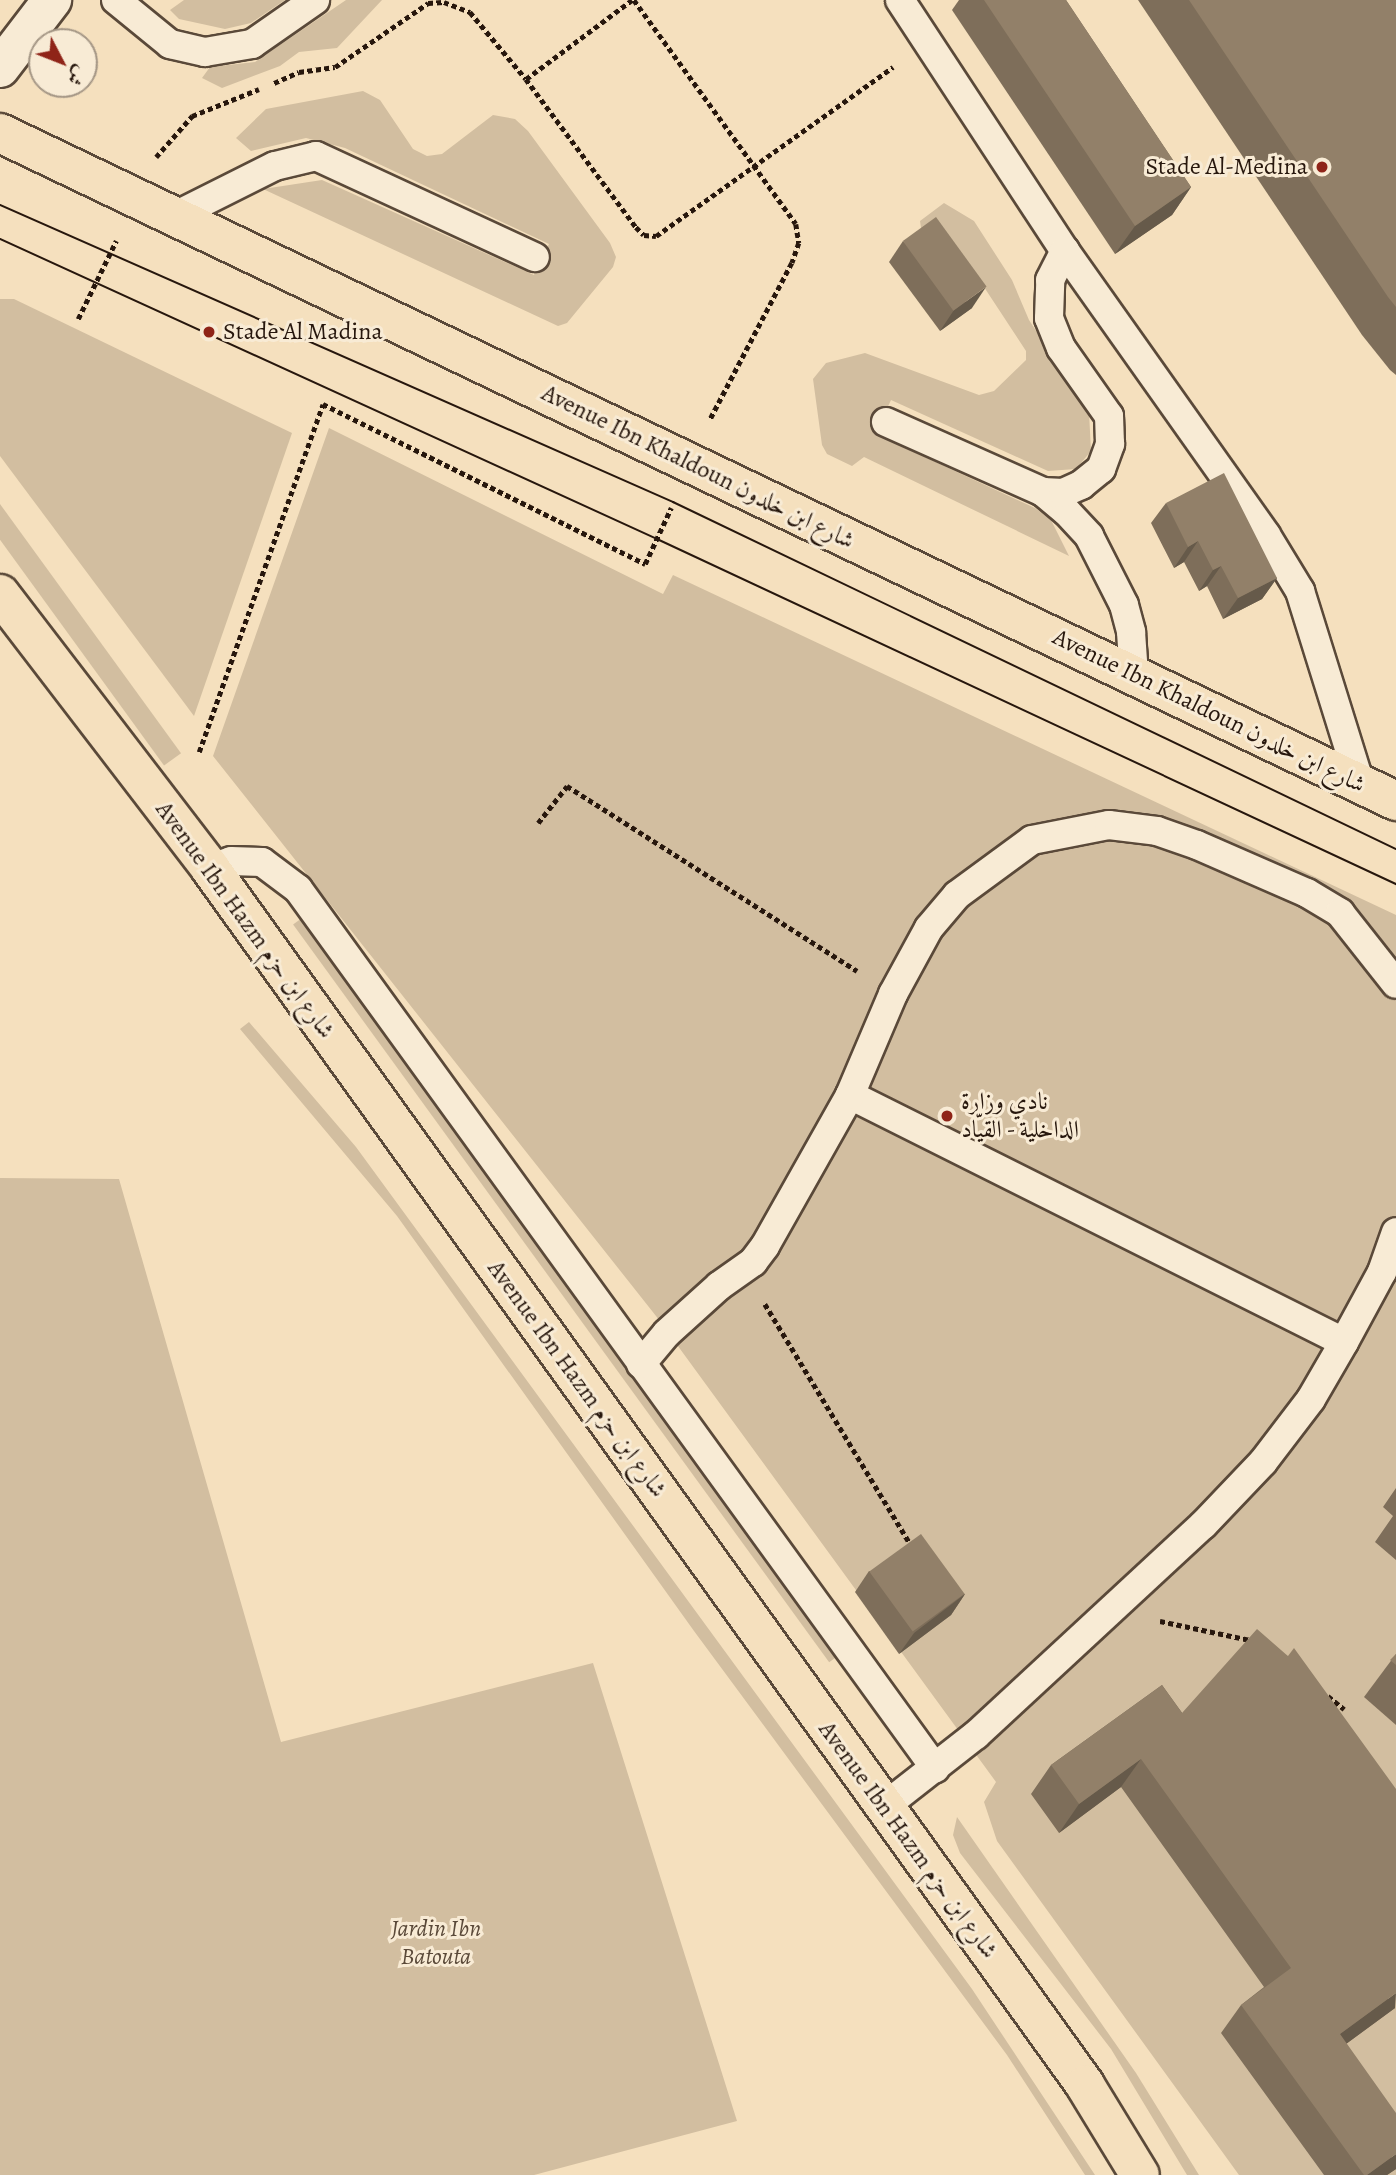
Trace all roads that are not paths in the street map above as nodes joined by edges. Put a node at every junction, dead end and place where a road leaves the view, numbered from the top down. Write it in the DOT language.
graph roads {
  1 [pos="52,0"];
  2 [pos="116,0"];
  3 [pos="315,0"];
  4 [pos="900,0"];
  5 [pos="0,68"];
  6 [pos="0,133"];
  7 [pos="171,218"];
  8 [pos="1065,251"];
  9 [pos="535,257"];
  10 [pos="886,422"];
  11 [pos="1043,492"];
  12 [pos="0,594"];
  13 [pos="1134,675"];
  14 [pos="1360,784"];
  15 [pos="1396,801"];
  16 [pos="210,868"];
  17 [pos="1396,984"];
  18 [pos="850,1096"];
  19 [pos="1396,1232"];
  20 [pos="1344,1342"];
  21 [pos="641,1364"];
  22 [pos="935,1768"];
  23 [pos="885,1806"];
  24 [pos="1140,2175"];
  1 -- 5 [label="main road"];
  2 -- 3 [label="lane"];
  4 -- 8 [label="lane"];
  6 -- 7 [label="main road, Avenue Ibn Khaldoun شارع ابن خلدون"];
  7 -- 9 [label="lane"];
  7 -- 13 [label="main road, Avenue Ibn Khaldoun شارع ابن خلدون"];
  8 -- 11 [label="lane"];
  8 -- 14 [label="lane"];
  10 -- 11 [label="lane"];
  11 -- 13 [label="lane"];
  12 -- 16 [label="main road, Avenue Ibn Hazm شارع ابن حزم"];
  13 -- 14 [label="main road, Avenue Ibn Khaldoun شارع ابن خلدون"];
  14 -- 15 [label="main road, Avenue Ibn Khaldoun شارع ابن خلدون"];
  16 -- 21 [label="lane"];
  16 -- 23 [label="main road, Avenue Ibn Hazm شارع ابن حزم"];
  17 -- 18 [label="lane"];
  18 -- 20 [label="lane"];
  18 -- 21 [label="lane"];
  19 -- 20 [label="lane"];
  20 -- 22 [label="lane"];
  21 -- 22 [label="lane"];
  22 -- 23 [label="lane"];
  23 -- 24 [label="main road, Avenue Ibn Hazm شارع ابن حزم"];
}
